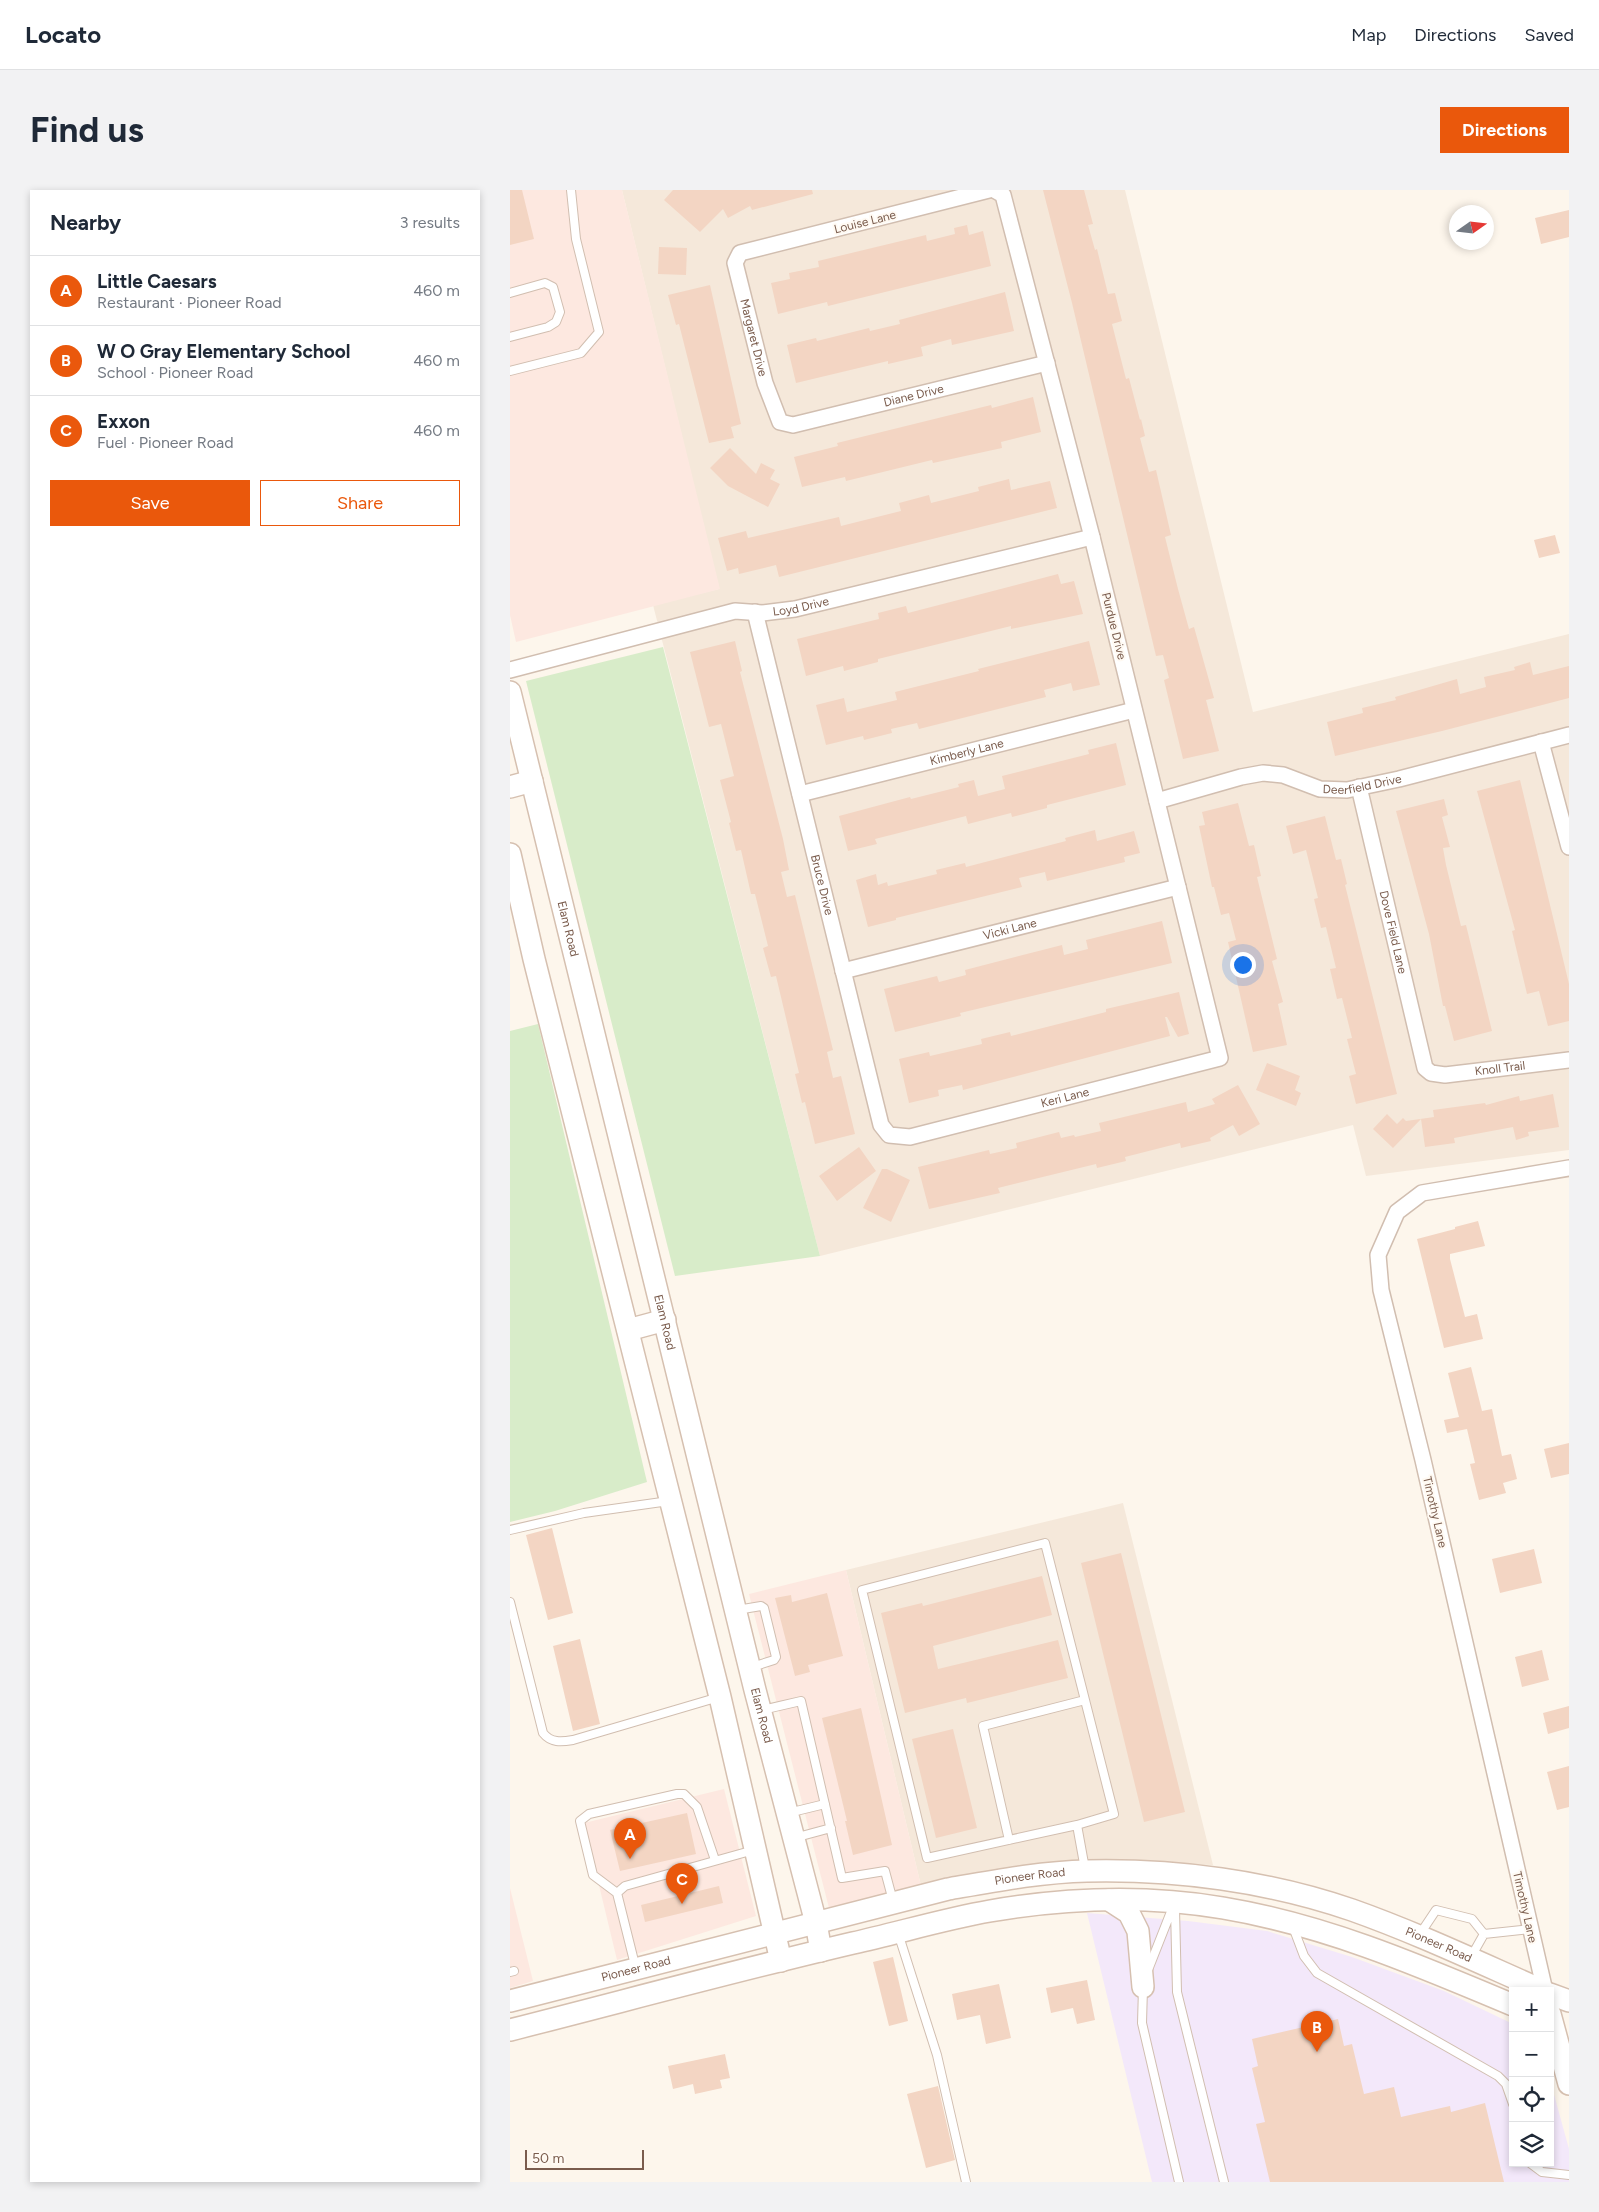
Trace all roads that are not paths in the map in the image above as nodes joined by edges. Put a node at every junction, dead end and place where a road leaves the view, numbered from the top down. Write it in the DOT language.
graph roads {
  1 [pos="571,190"];
  2 [pos="996,192"];
  3 [pos="740,253"];
  4 [pos="510,293"];
  5 [pos="510,337"];
  6 [pos="1047,363"];
  7 [pos="510,371"];
  8 [pos="780,422"];
  9 [pos="1092,537"];
  10 [pos="755,612"];
  11 [pos="510,670"];
  12 [pos="511,702"];
  13 [pos="1134,710"];
  14 [pos="1569,735"];
  15 [pos="1541,742"];
  16 [pos="532,781"];
  17 [pos="510,787"];
  18 [pos="1359,787"];
  19 [pos="800,794"];
  20 [pos="1157,801"];
  21 [pos="1569,847"];
  22 [pos="510,854"];
  23 [pos="1178,887"];
  24 [pos="843,971"];
  25 [pos="1220,1058"];
  26 [pos="1569,1060"];
  27 [pos="1430,1073"];
  28 [pos="910,1137"];
  29 [pos="1569,1168"];
  30 [pos="665,1320"];
  31 [pos="628,1330"];
  32 [pos="670,1501"];
  33 [pos="510,1530"];
  34 [pos="510,1602"];
  35 [pos="735,1610"];
  36 [pos="749,1668"];
  37 [pos="720,1697"];
  38 [pos="757,1700"];
  39 [pos="1085,1700"];
  40 [pos="825,1804"];
  41 [pos="787,1814"];
  42 [pos="1077,1825"];
  43 [pos="831,1828"];
  44 [pos="793,1838"];
  45 [pos="1009,1840"];
  46 [pos="754,1850"];
  47 [pos="715,1860"];
  48 [pos="1086,1871"];
  49 [pos="617,1893"];
  50 [pos="1087,1900"];
  51 [pos="1110,1900"];
  52 [pos="1174,1902"];
  53 [pos="894,1903"];
  54 [pos="1331,1904"];
  55 [pos="816,1923"];
  56 [pos="1291,1923"];
  57 [pos="1530,1929"];
  58 [pos="898,1933"];
  59 [pos="773,1934"];
  60 [pos="1484,1934"];
  61 [pos="1419,1935"];
  62 [pos="821,1951"];
  63 [pos="1470,1958"];
  64 [pos="781,1961"];
  65 [pos="636,1969"];
  66 [pos="1143,1987"];
  67 [pos="1535,1987"];
  68 [pos="1543,1987"];
  69 [pos="1554,1995"];
  70 [pos="642,1996"];
  71 [pos="510,2001"];
  72 [pos="1569,2001"];
  73 [pos="1509,2003"];
  74 [pos="1555,2021"];
  75 [pos="510,2030"];
  76 [pos="1569,2084"];
  77 [pos="1509,2093"];
  78 [pos="1535,2167"];
  79 [pos="1569,2175"];
  80 [pos="966,2182"];
  81 [pos="1180,2182"];
  82 [pos="1224,2182"];
  1 -- 7 [label="lane"];
  2 -- 3 [label="street, Louise Lane"];
  2 -- 6 [label="street, Purdue Drive"];
  3 -- 8 [label="street, Margaret Drive"];
  4 -- 5 [label="lane"];
  6 -- 8 [label="street, Diane Drive"];
  6 -- 9 [label="street, Purdue Drive"];
  9 -- 10 [label="street, Loyd Drive"];
  9 -- 13 [label="street, Purdue Drive"];
  10 -- 11 [label="street, Loyd Drive"];
  10 -- 19 [label="street, Bruce Drive"];
  12 -- 16 [label="main road, Elam Road"];
  13 -- 19 [label="street, Kimberly Lane"];
  13 -- 20 [label="street, Purdue Drive"];
  14 -- 15 [label="street, Deerfield Drive"];
  15 -- 18 [label="street, Deerfield Drive"];
  15 -- 21 [label="street"];
  16 -- 17 [label="main road"];
  16 -- 30 [label="main road, Elam Road"];
  18 -- 20 [label="street, Deerfield Drive"];
  18 -- 27 [label="street, Dove Field Lane"];
  19 -- 24 [label="street, Bruce Drive"];
  20 -- 23 [label="street, Purdue Drive"];
  22 -- 31 [label="main road"];
  23 -- 24 [label="street, Vicki Lane"];
  23 -- 25 [label="street, Purdue Drive"];
  24 -- 28 [label="street, Bruce Drive"];
  25 -- 28 [label="street, Keri Lane"];
  26 -- 27 [label="street, Knoll Trail"];
  29 -- 57 [label="street, Timothy Lane"];
  30 -- 31 [label="main road"];
  30 -- 35 [label="main road, Elam Road"];
  31 -- 32 [label="main road"];
  32 -- 33 [label="lane"];
  32 -- 37 [label="main road"];
  34 -- 37 [label="lane"];
  35 -- 36 [label="main road, Elam Road"];
  35 -- 36 [label="lane"];
  36 -- 38 [label="main road, Elam Road"];
  37 -- 38 [label="main road"];
  37 -- 46 [label="main road"];
  38 -- 40 [label="lane"];
  38 -- 41 [label="main road, Elam Road"];
  39 -- 42 [label="lane"];
  39 -- 45 [label="lane"];
  39 -- 45 [label="lane"];
  40 -- 41 [label="lane"];
  40 -- 43 [label="lane"];
  41 -- 44 [label="main road, Elam Road"];
  42 -- 45 [label="lane"];
  42 -- 48 [label="lane"];
  43 -- 44 [label="lane"];
  43 -- 53 [label="lane"];
  44 -- 55 [label="main road, Elam Road"];
  46 -- 47 [label="lane"];
  46 -- 59 [label="main road"];
  47 -- 49 [label="lane"];
  47 -- 49 [label="lane"];
  48 -- 50 [label="main road"];
  48 -- 53 [label="main road, Pioneer Road"];
  48 -- 54 [label="main road, Pioneer Road"];
  49 -- 65 [label="lane"];
  50 -- 51 [label="main road"];
  50 -- 58 [label="main road"];
  51 -- 52 [label="main road"];
  51 -- 66 [label="main road"];
  52 -- 54 [label="main road"];
  52 -- 56 [label="main road"];
  52 -- 66 [label="lane"];
  52 -- 82 [label="lane"];
  53 -- 55 [label="main road, Pioneer Road"];
  54 -- 61 [label="main road, Pioneer Road"];
  55 -- 59 [label="main road, Pioneer Road"];
  55 -- 62 [label="main road, Elam Road"];
  56 -- 73 [label="main road"];
  56 -- 77 [label="lane"];
  57 -- 60 [label="lane"];
  57 -- 68 [label="street, Timothy Lane"];
  58 -- 62 [label="main road"];
  58 -- 80 [label="lane"];
  59 -- 64 [label="main road"];
  59 -- 65 [label="main road, Pioneer Road"];
  60 -- 61 [label="lane"];
  60 -- 63 [label="lane"];
  61 -- 63 [label="main road, Pioneer Road"];
  62 -- 64 [label="main road"];
  63 -- 67 [label="main road, Pioneer Road"];
  64 -- 70 [label="main road"];
  65 -- 70 [label="main road"];
  65 -- 71 [label="main road, Pioneer Road"];
  66 -- 81 [label="lane"];
  69 -- 72 [label="main road"];
  70 -- 75 [label="main road"];
  74 -- 76 [label="main road"];
  78 -- 79 [label="lane"];
}
